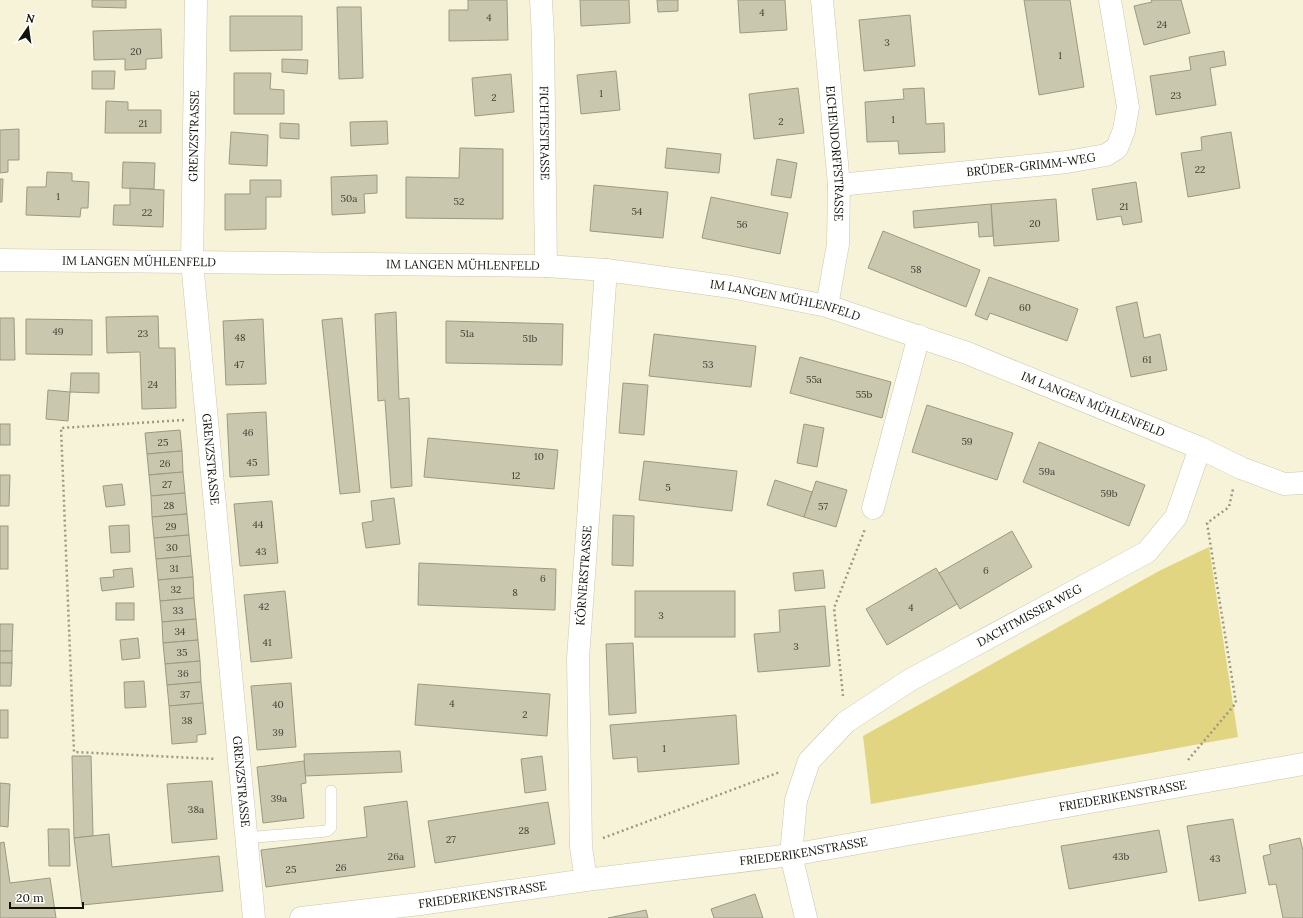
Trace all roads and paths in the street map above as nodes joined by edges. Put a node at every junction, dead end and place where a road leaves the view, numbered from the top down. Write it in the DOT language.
graph roads {
  1 [pos="196,0"];
  2 [pos="541,0"];
  3 [pos="822,0"];
  4 [pos="1110,0"];
  5 [pos="839,185"];
  6 [pos="0,260"];
  7 [pos="192,262"];
  8 [pos="546,266"];
  9 [pos="606,270"];
  10 [pos="827,306"];
  11 [pos="919,336"];
  12 [pos="207,419"];
  13 [pos="1200,448"];
  14 [pos="1241,468"];
  15 [pos="1303,483"];
  16 [pos="873,508"];
  17 [pos="846,722"];
  18 [pos="239,760"];
  19 [pos="809,761"];
  20 [pos="1303,764"];
  21 [pos="1164,788"];
  22 [pos="331,791"];
  23 [pos="246,838"];
  24 [pos="581,847"];
  25 [pos="790,855"];
  26 [pos="586,880"];
  27 [pos="421,911"];
  28 [pos="254,918"];
  29 [pos="301,918"];
  30 [pos="806,918"];
  1 -- 7 [label="street, GRENZSTRASSE"];
  2 -- 8 [label="street, FICHTESTRASSE"];
  3 -- 5 [label="street, EICHENDORFFSTRASSE"];
  4 -- 5 [label="street, BRÜDER-GRIMM-WEG"];
  5 -- 10 [label="street, EICHENDORFFSTRASSE"];
  6 -- 7 [label="street, IM LANGEN MÜHLENFELD"];
  7 -- 8 [label="street, IM LANGEN MÜHLENFELD"];
  7 -- 12 [label="street, GRENZSTRASSE"];
  8 -- 9 [label="street, IM LANGEN MÜHLENFELD"];
  9 -- 10 [label="street, IM LANGEN MÜHLENFELD"];
  9 -- 24 [label="street, KÖRNERSTRASSE"];
  10 -- 11 [label="street, IM LANGEN MÜHLENFELD"];
  11 -- 13 [label="street, IM LANGEN MÜHLENFELD"];
  11 -- 16 [label="street"];
  12 -- 18 [label="street, GRENZSTRASSE"];
  12 -- 18 [label="path"];
  13 -- 14 [label="street"];
  13 -- 17 [label="street, DACHTMISSER WEG"];
  14 -- 15 [label="street"];
  14 -- 21 [label="path"];
  16 -- 17 [label="path"];
  17 -- 19 [label="street, DACHTMISSER WEG"];
  18 -- 23 [label="street, GRENZSTRASSE"];
  19 -- 24 [label="path"];
  19 -- 25 [label="street, DACHTMISSER WEG"];
  20 -- 21 [label="street, FRIEDERIKENSTRASSE"];
  21 -- 25 [label="street, FRIEDERIKENSTRASSE"];
  22 -- 23 [label="lane"];
  23 -- 28 [label="street, GRENZSTRASSE"];
  24 -- 26 [label="street, KÖRNERSTRASSE"];
  25 -- 26 [label="street, FRIEDERIKENSTRASSE"];
  25 -- 30 [label="street"];
  26 -- 27 [label="street, FRIEDERIKENSTRASSE"];
  27 -- 29 [label="street, FRIEDERIKENSTRASSE"];
}
